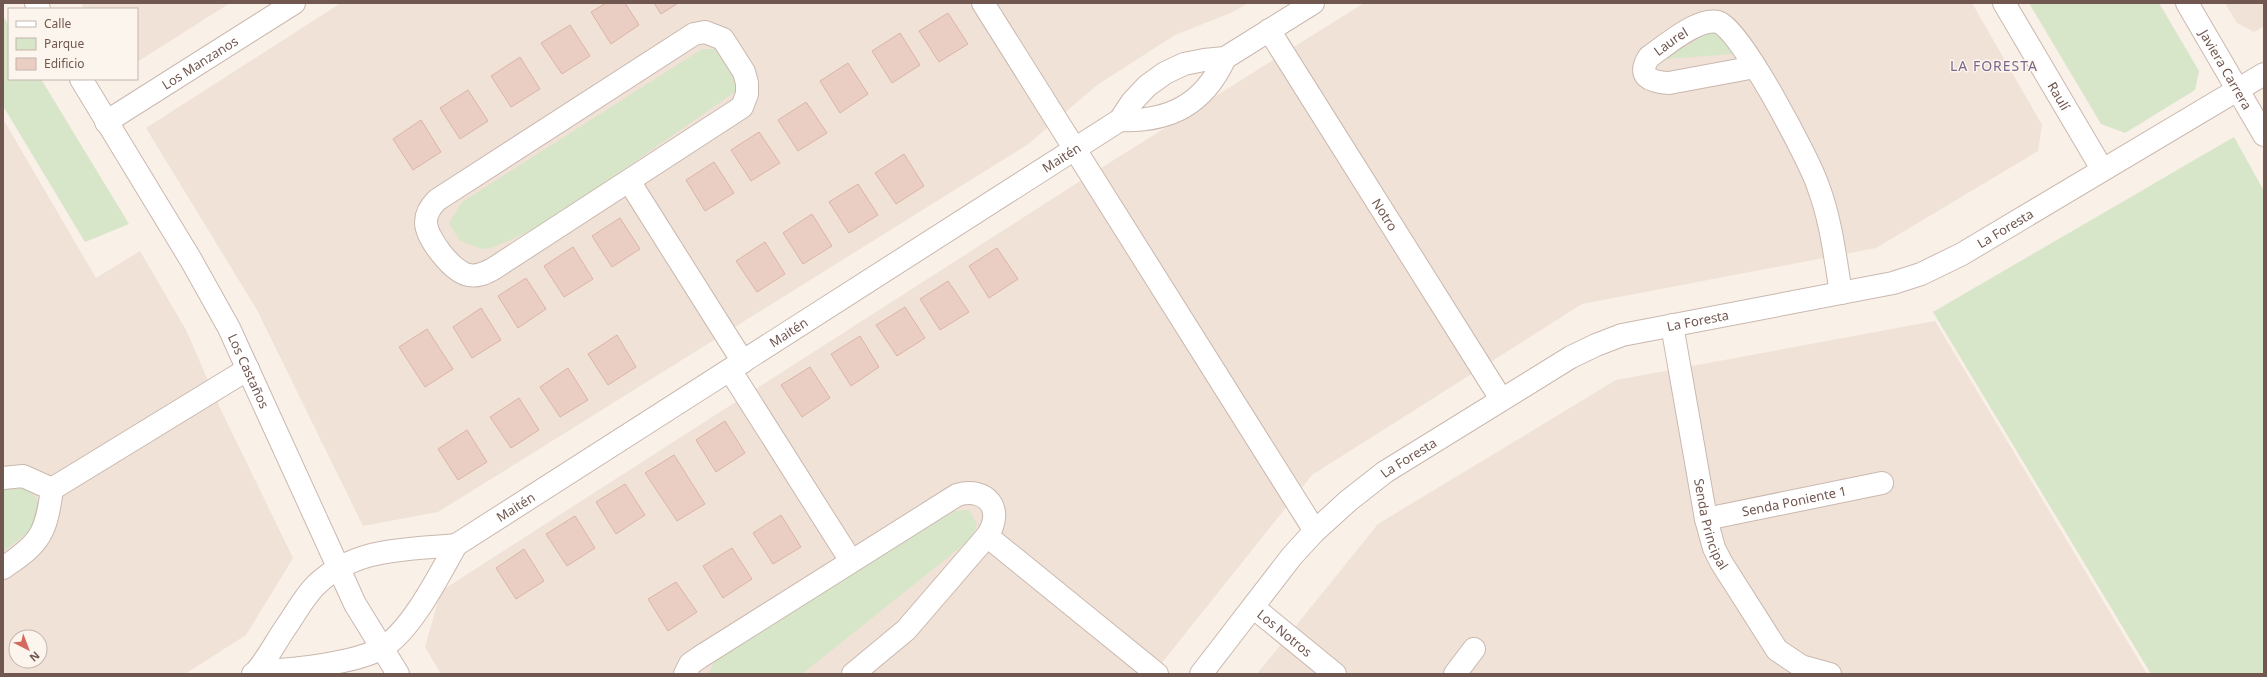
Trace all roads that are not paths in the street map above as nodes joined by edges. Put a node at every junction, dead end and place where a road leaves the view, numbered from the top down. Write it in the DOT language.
graph roads {
  1 [pos="294,3"];
  2 [pos="983,3"];
  3 [pos="1313,3"];
  4 [pos="2004,3"];
  5 [pos="2187,3"];
  6 [pos="1270,30"];
  7 [pos="1225,58"];
  8 [pos="1755,68"];
  9 [pos="2264,74"];
  10 [pos="82,80"];
  11 [pos="2237,89"];
  12 [pos="1120,120"];
  13 [pos="106,122"];
  14 [pos="2264,135"];
  15 [pos="1074,149"];
  16 [pos="2102,169"];
  17 [pos="628,181"];
  18 [pos="1841,293"];
  19 [pos="1672,325"];
  20 [pos="736,366"];
  21 [pos="248,369"];
  22 [pos="1501,399"];
  23 [pos="3,478"];
  24 [pos="1882,483"];
  25 [pos="52,489"];
  26 [pos="1706,519"];
  27 [pos="1315,531"];
  28 [pos="987,536"];
  29 [pos="456,545"];
  30 [pos="851,562"];
  31 [pos="337,567"];
  32 [pos="3,568"];
  33 [pos="1253,607"];
  34 [pos="382,648"];
  35 [pos="1474,649"];
  36 [pos="256,672"];
  37 [pos="398,674"];
  38 [pos="685,674"];
  39 [pos="853,674"];
  40 [pos="1157,674"];
  41 [pos="1201,674"];
  42 [pos="1335,674"];
  43 [pos="1455,674"];
  44 [pos="1830,674"];
  1 -- 13 [label="street, Los Manzanos"];
  2 -- 15 [label="street"];
  3 -- 6 [label="street, Maitén"];
  4 -- 16 [label="street, Raulí"];
  5 -- 11 [label="street, Javiera Carrera"];
  6 -- 7 [label="street, Maitén"];
  6 -- 22 [label="street, Notro"];
  7 -- 12 [label="street, Maitén"];
  7 -- 12 [label="street"];
  8 -- 18 [label="street"];
  9 -- 11 [label="street, La Foresta"];
  10 -- 13 [label="street, Los Castaños"];
  11 -- 14 [label="street, Javiera Carrera"];
  11 -- 16 [label="street, La Foresta"];
  12 -- 15 [label="street, Maitén"];
  13 -- 21 [label="street, Los Castaños"];
  15 -- 20 [label="street, Maitén"];
  15 -- 27 [label="street"];
  16 -- 18 [label="street, La Foresta"];
  17 -- 17 [label="street"];
  17 -- 20 [label="street"];
  18 -- 19 [label="street, La Foresta"];
  19 -- 22 [label="street, La Foresta"];
  19 -- 26 [label="street, Senda Principal"];
  20 -- 29 [label="street, Maitén"];
  20 -- 30 [label="street"];
  21 -- 25 [label="street"];
  21 -- 31 [label="street, Los Castaños"];
  22 -- 27 [label="street, La Foresta"];
  23 -- 25 [label="street"];
  24 -- 26 [label="street, Senda Poniente 1"];
  25 -- 32 [label="street"];
  26 -- 44 [label="street, Senda Principal"];
  27 -- 33 [label="street, La Foresta"];
  28 -- 30 [label="street"];
  28 -- 39 [label="street"];
  28 -- 40 [label="street"];
  29 -- 31 [label="street, Maitén"];
  29 -- 34 [label="street, Maitén"];
  30 -- 38 [label="street"];
  31 -- 34 [label="street, Los Castaños"];
  31 -- 36 [label="street, Maitén"];
  33 -- 41 [label="street, La Foresta"];
  33 -- 42 [label="street, Los Notros"];
  34 -- 36 [label="street, Maitén"];
  34 -- 37 [label="street, Los Castaños"];
  35 -- 43 [label="street"];
}
